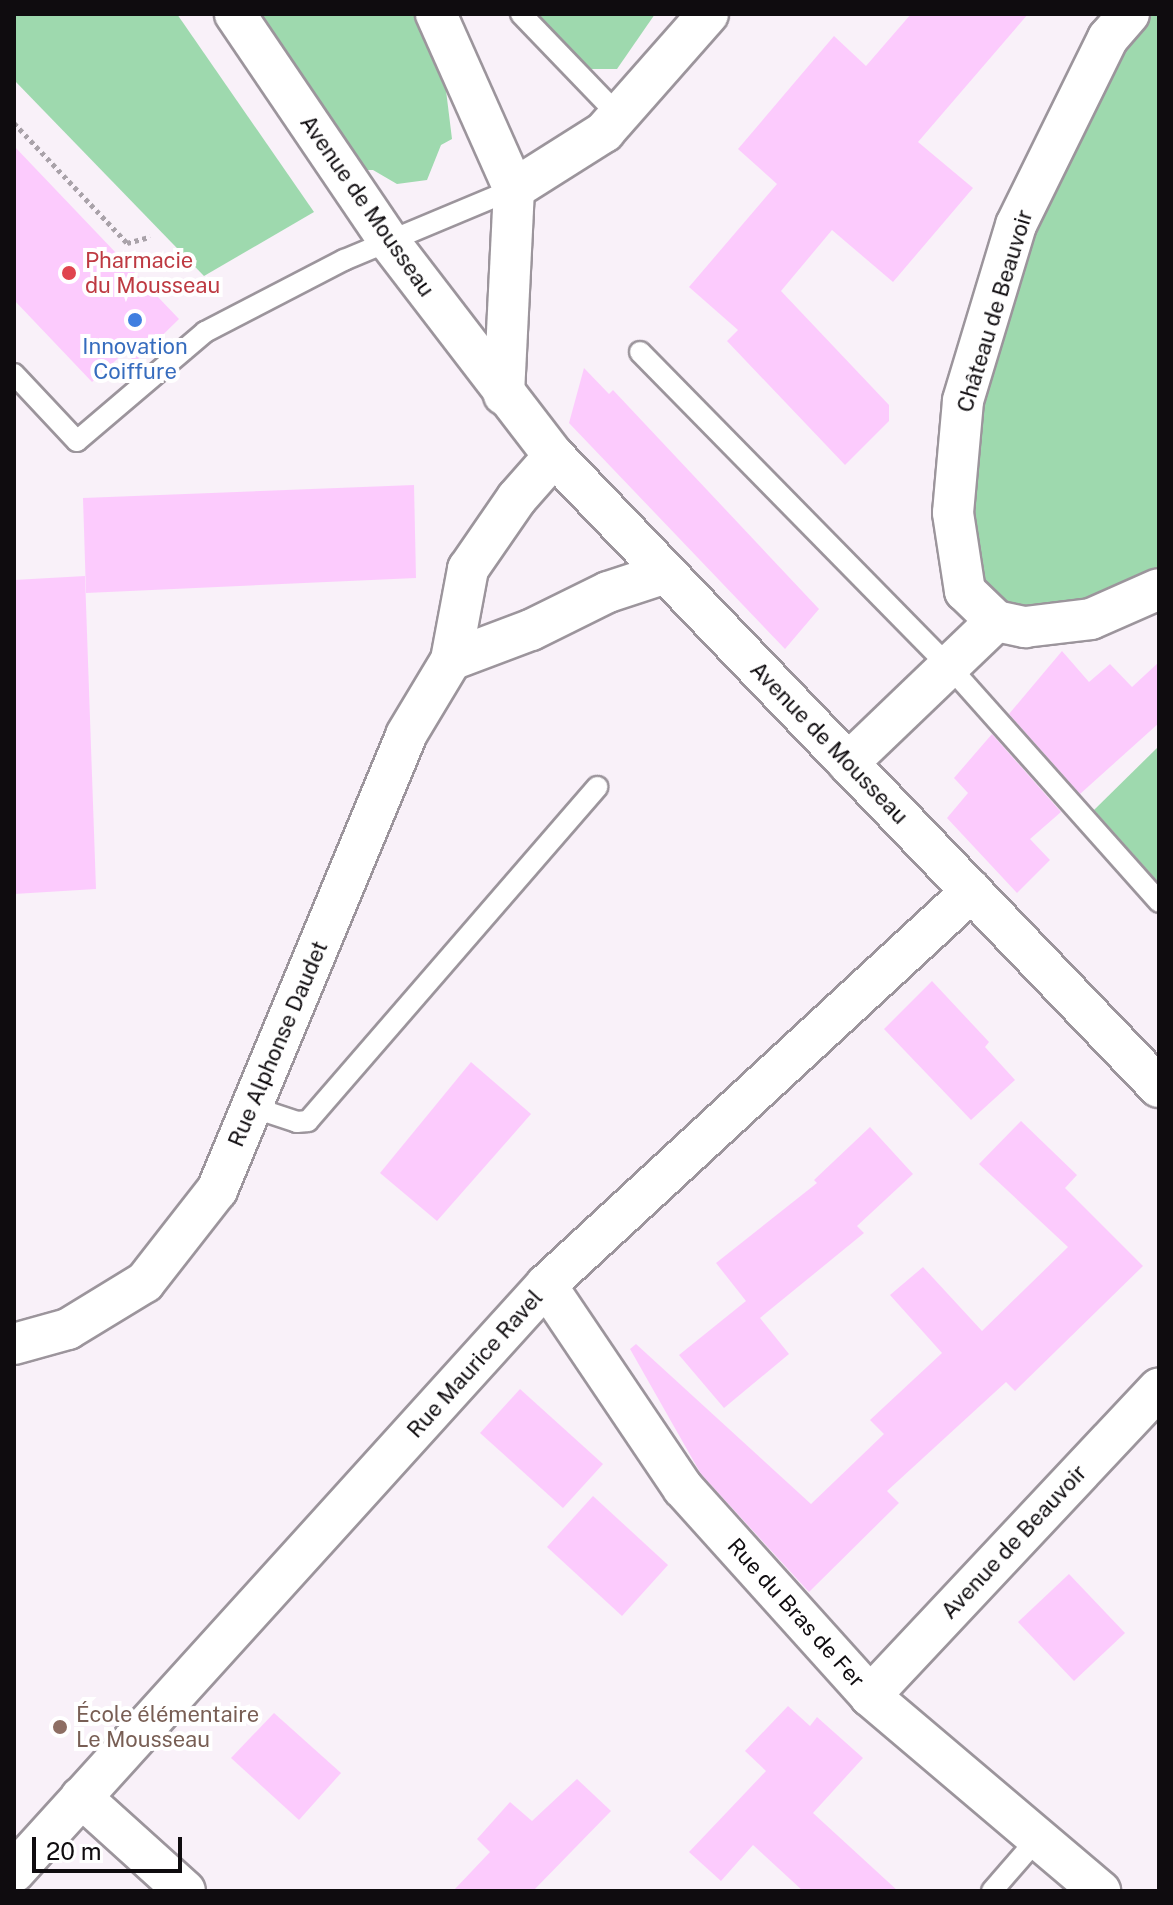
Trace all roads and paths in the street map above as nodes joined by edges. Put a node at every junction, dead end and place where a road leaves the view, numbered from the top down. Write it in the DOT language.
graph roads {
  1 [pos="235,14"];
  2 [pos="436,14"];
  3 [pos="521,14"];
  4 [pos="708,14"];
  5 [pos="1129,14"];
  6 [pos="619,116"];
  7 [pos="14,123"];
  8 [pos="514,189"];
  9 [pos="150,237"];
  10 [pos="388,240"];
  11 [pos="640,352"];
  12 [pos="14,374"];
  13 [pos="504,395"];
  14 [pos="554,456"];
  15 [pos="666,573"];
  16 [pos="1159,589"];
  17 [pos="996,621"];
  18 [pos="451,660"];
  19 [pos="949,666"];
  20 [pos="848,763"];
  21 [pos="597,787"];
  22 [pos="972,891"];
  23 [pos="1159,902"];
  24 [pos="1159,1087"];
  25 [pos="252,1107"];
  26 [pos="546,1285"];
  27 [pos="14,1344"];
  28 [pos="1159,1388"];
  29 [pos="870,1696"];
  30 [pos="81,1797"];
  31 [pos="1038,1838"];
  32 [pos="14,1872"];
  33 [pos="185,1891"];
  34 [pos="992,1891"];
  35 [pos="1100,1891"];
  1 -- 10 [label="street, Avenue de Mousseau"];
  2 -- 8 [label="street"];
  3 -- 6 [label="lane"];
  4 -- 6 [label="street"];
  5 -- 17 [label="street, Château de Beauvoir"];
  6 -- 8 [label="street"];
  7 -- 9 [label="path"];
  8 -- 10 [label="lane"];
  8 -- 13 [label="street"];
  10 -- 12 [label="lane"];
  10 -- 13 [label="street, Avenue de Mousseau"];
  11 -- 19 [label="lane"];
  13 -- 14 [label="street, Avenue de Mousseau"];
  14 -- 15 [label="street, Avenue de Mousseau"];
  14 -- 18 [label="street, Rue Alphonse Daudet"];
  15 -- 18 [label="street"];
  15 -- 20 [label="street, Avenue de Mousseau"];
  16 -- 17 [label="street"];
  17 -- 19 [label="street"];
  18 -- 25 [label="street, Rue Alphonse Daudet"];
  19 -- 20 [label="street"];
  19 -- 23 [label="lane"];
  20 -- 22 [label="street, Avenue de Mousseau"];
  21 -- 25 [label="lane"];
  22 -- 24 [label="street, Avenue de Mousseau"];
  22 -- 26 [label="street, Rue Maurice Ravel"];
  25 -- 27 [label="street, Rue Alphonse Daudet"];
  26 -- 29 [label="street, Rue du Bras de Fer"];
  26 -- 30 [label="street, Rue Maurice Ravel"];
  28 -- 29 [label="street, Avenue de Beauvoir"];
  29 -- 31 [label="street, Rue du Bras de Fer"];
  30 -- 32 [label="street, Rue Maurice Ravel"];
  30 -- 33 [label="street"];
  31 -- 34 [label="lane"];
  31 -- 35 [label="street, Rue du Bras de Fer"];
}
